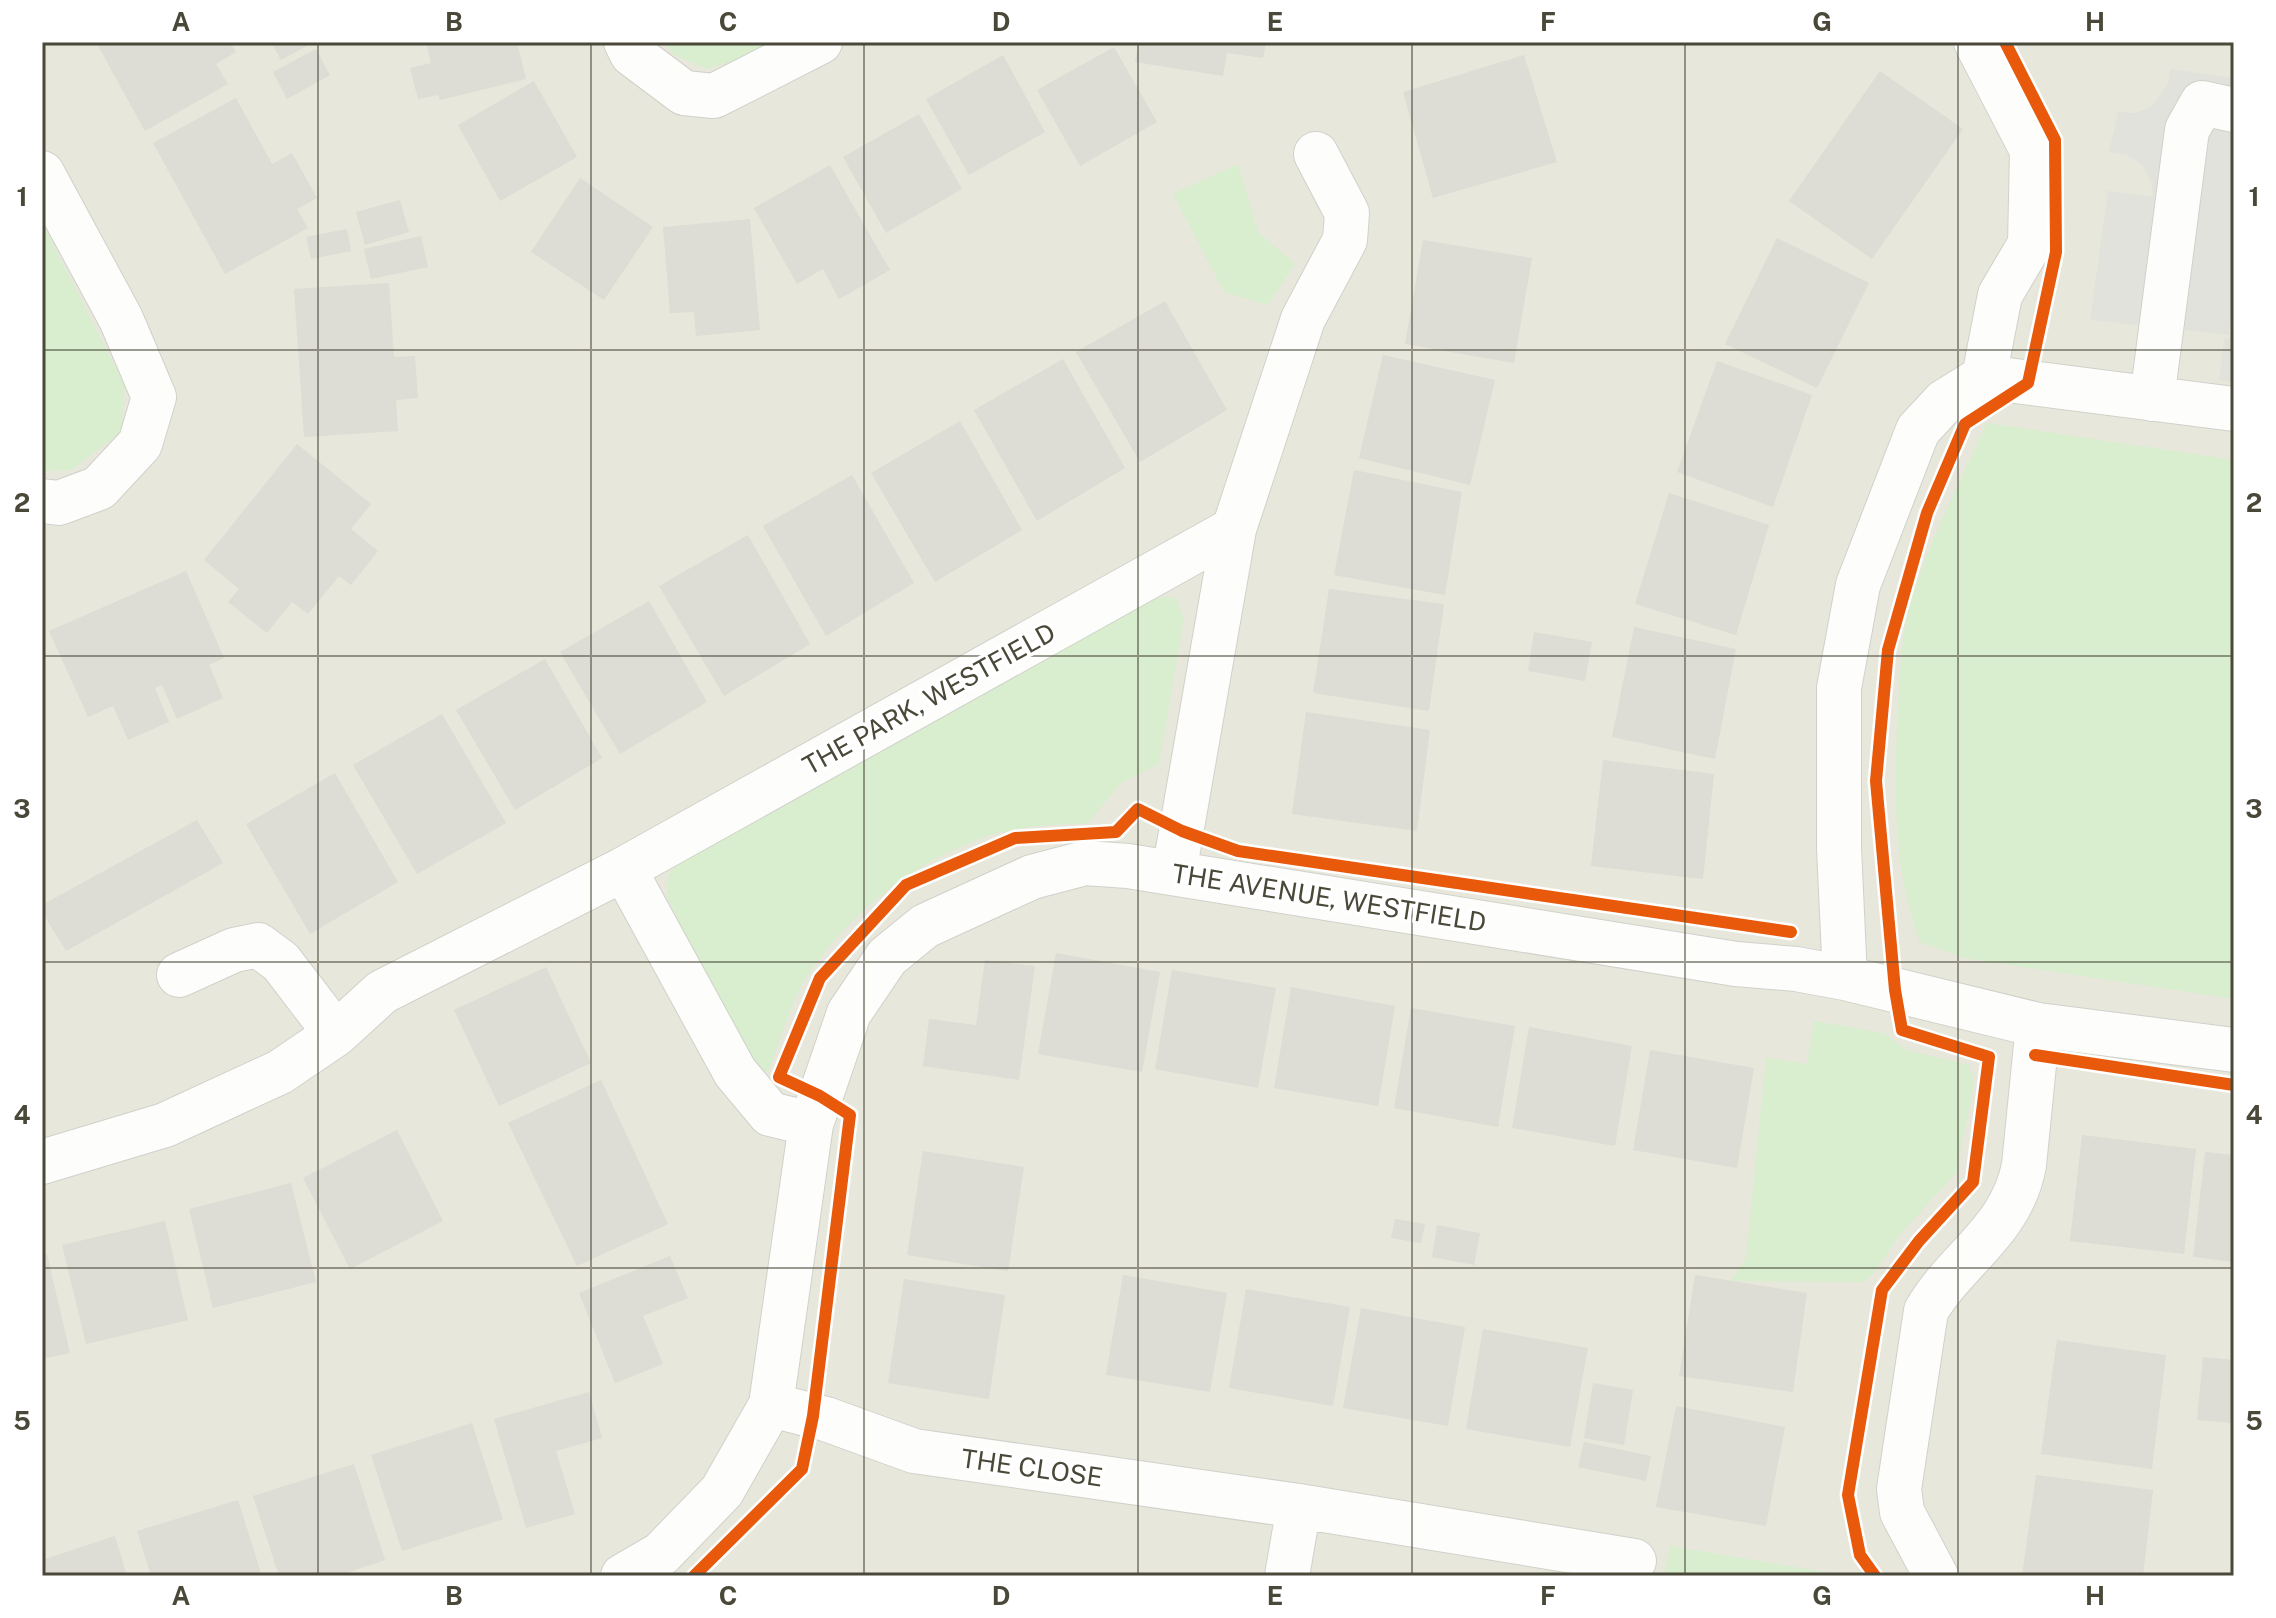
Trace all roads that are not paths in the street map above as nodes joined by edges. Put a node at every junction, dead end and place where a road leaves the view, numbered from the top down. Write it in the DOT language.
graph roads {
  1 [pos="626,42"];
  2 [pos="820,42"];
  3 [pos="1976,42"];
  4 [pos="2234,110"];
  5 [pos="1316,154"];
  6 [pos="42,173"];
  7 [pos="1984,377"];
  8 [pos="2152,399"];
  9 [pos="2234,409"];
  10 [pos="42,501"];
  11 [pos="1234,529"];
  12 [pos="624,869"];
  13 [pos="1174,873"];
  14 [pos="179,975"];
  15 [pos="1845,978"];
  16 [pos="2038,1025"];
  17 [pos="336,1034"];
  18 [pos="2234,1050"];
  19 [pos="811,1124"];
  20 [pos="42,1162"];
  21 [pos="771,1405"];
  22 [pos="1299,1506"];
  23 [pos="1634,1561"];
  24 [pos="623,1576"];
  25 [pos="1287,1576"];
  26 [pos="1936,1576"];
  1 -- 2 [label="street"];
  3 -- 7 [label="street"];
  4 -- 8 [label="street"];
  5 -- 11 [label="street"];
  6 -- 10 [label="street"];
  7 -- 8 [label="street"];
  7 -- 15 [label="street"];
  8 -- 9 [label="street"];
  11 -- 12 [label="street, THE PARK, WESTFIELD"];
  11 -- 13 [label="street"];
  12 -- 17 [label="street, THE PARK, WESTFIELD"];
  12 -- 19 [label="street"];
  13 -- 15 [label="street, THE AVENUE, WESTFIELD"];
  13 -- 19 [label="street, THE AVENUE, WESTFIELD"];
  14 -- 17 [label="street"];
  15 -- 16 [label="street, THE AVENUE, WESTFIELD"];
  16 -- 18 [label="street, THE AVENUE, WESTFIELD"];
  16 -- 26 [label="street"];
  17 -- 20 [label="street, THE PARK, WESTFIELD"];
  19 -- 21 [label="street, THE AVENUE, WESTFIELD"];
  21 -- 22 [label="street, THE CLOSE"];
  21 -- 24 [label="street, THE AVENUE, WESTFIELD"];
  22 -- 23 [label="street, THE CLOSE"];
  22 -- 25 [label="street"];
}
